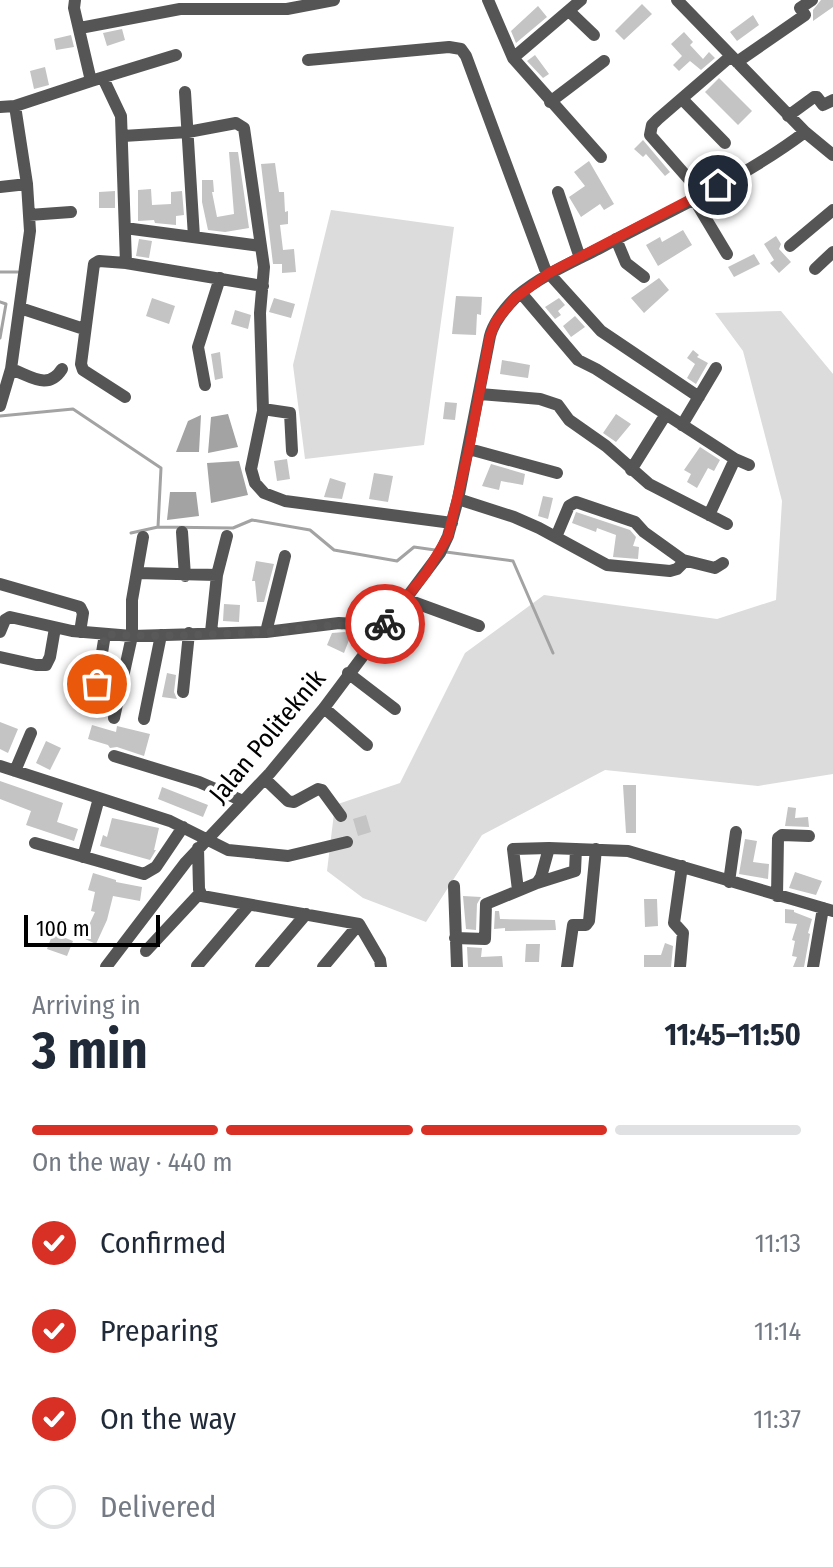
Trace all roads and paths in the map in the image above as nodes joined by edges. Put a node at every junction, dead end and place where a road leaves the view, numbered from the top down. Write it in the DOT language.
graph roads {
  1 [pos="75,0"];
  2 [pos="334,0"];
  3 [pos="488,0"];
  4 [pos="581,0"];
  5 [pos="677,0"];
  6 [pos="812,0"];
  7 [pos="199,4"];
  8 [pos="569,11"];
  9 [pos="80,28"];
  10 [pos="594,35"];
  11 [pos="176,55"];
  12 [pos="513,58"];
  13 [pos="734,59"];
  14 [pos="308,60"];
  15 [pos="604,61"];
  16 [pos="97,80"];
  17 [pos="185,92"];
  18 [pos="682,99"];
  19 [pos="833,100"];
  20 [pos="550,102"];
  21 [pos="15,106"];
  22 [pos="0,107"];
  23 [pos="788,116"];
  24 [pos="188,132"];
  25 [pos="805,132"];
  26 [pos="123,136"];
  27 [pos="725,143"];
  28 [pos="833,155"];
  29 [pos="601,157"];
  30 [pos="27,184"];
  31 [pos="0,187"];
  32 [pos="558,192"];
  33 [pos="698,196"];
  34 [pos="833,210"];
  35 [pos="71,212"];
  36 [pos="29,215"];
  37 [pos="125,228"];
  38 [pos="194,237"];
  39 [pos="616,239"];
  40 [pos="261,246"];
  41 [pos="790,246"];
  42 [pos="833,252"];
  43 [pos="727,254"];
  44 [pos="580,258"];
  45 [pos="126,263"];
  46 [pos="815,269"];
  47 [pos="549,273"];
  48 [pos="644,277"];
  49 [pos="220,278"];
  50 [pos="263,286"];
  51 [pos="521,293"];
  52 [pos="20,308"];
  53 [pos="84,329"];
  54 [pos="7,337"];
  55 [pos="716,368"];
  56 [pos="11,369"];
  57 [pos="62,369"];
  58 [pos="205,385"];
  59 [pos="480,394"];
  60 [pos="125,397"];
  61 [pos="699,397"];
  62 [pos="0,406"];
  63 [pos="263,411"];
  64 [pos="666,414"];
  65 [pos="682,425"];
  66 [pos="469,449"];
  67 [pos="292,451"];
  68 [pos="735,459"];
  69 [pos="749,465"];
  70 [pos="631,470"];
  71 [pos="557,473"];
  72 [pos="458,499"];
  73 [pos="709,515"];
  74 [pos="452,523"];
  75 [pos="727,524"];
  76 [pos="182,532"];
  77 [pos="227,536"];
  78 [pos="143,537"];
  79 [pos="556,537"];
  80 [pos="285,556"];
  81 [pos="685,561"];
  82 [pos="723,563"];
  83 [pos="137,573"];
  84 [pos="217,575"];
  85 [pos="185,576"];
  86 [pos="0,584"];
  87 [pos="405,599"];
  88 [pos="479,626"];
  89 [pos="55,628"];
  90 [pos="381,630"];
  91 [pos="0,632"];
  92 [pos="80,632"];
  93 [pos="211,632"];
  94 [pos="266,632"];
  95 [pos="189,633"];
  96 [pos="105,634"];
  97 [pos="161,635"];
  98 [pos="132,636"];
  99 [pos="0,657"];
  100 [pos="348,673"];
  101 [pos="183,692"];
  102 [pos="324,708"];
  103 [pos="93,709"];
  104 [pos="395,709"];
  105 [pos="114,718"];
  106 [pos="144,719"];
  107 [pos="31,733"];
  108 [pos="367,745"];
  109 [pos="114,756"];
  110 [pos="0,766"];
  111 [pos="15,771"];
  112 [pos="265,779"];
  113 [pos="99,798"];
  114 [pos="243,801"];
  115 [pos="341,816"];
  116 [pos="183,827"];
  117 [pos="736,832"];
  118 [pos="809,836"];
  119 [pos="347,842"];
  120 [pos="35,843"];
  121 [pos="202,844"];
  122 [pos="549,848"];
  123 [pos="576,849"];
  124 [pos="596,849"];
  125 [pos="83,857"];
  126 [pos="682,866"];
  127 [pos="729,882"];
  128 [pos="537,883"];
  129 [pos="454,886"];
  130 [pos="518,890"];
  131 [pos="200,893"];
  132 [pos="777,896"];
  133 [pos="248,906"];
  134 [pos="828,910"];
  135 [pos="306,914"];
  136 [pos="359,924"];
  137 [pos="455,938"];
  138 [pos="146,951"];
  139 [pos="197,966"];
  140 [pos="106,967"];
  141 [pos="261,967"];
  142 [pos="323,967"];
  143 [pos="381,967"];
  144 [pos="457,967"];
  145 [pos="567,967"];
  146 [pos="680,967"];
  147 [pos="813,967"];
  1 -- 9 [label="street"];
  2 -- 7 [label="street"];
  3 -- 12 [label="street"];
  4 -- 8 [label="street"];
  5 -- 13 [label="street"];
  6 -- 13 [label="street"];
  7 -- 9 [label="street"];
  8 -- 10 [label="street"];
  8 -- 12 [label="street"];
  9 -- 16 [label="street"];
  11 -- 16 [label="street"];
  12 -- 20 [label="street"];
  13 -- 18 [label="street"];
  13 -- 23 [label="street"];
  14 -- 47 [label="street"];
  15 -- 20 [label="street"];
  16 -- 21 [label="street"];
  16 -- 26 [label="street"];
  17 -- 24 [label="street"];
  18 -- 27 [label="street"];
  18 -- 33 [label="street"];
  19 -- 23 [label="street"];
  20 -- 29 [label="street"];
  21 -- 22 [label="street"];
  21 -- 30 [label="street"];
  23 -- 25 [label="street"];
  24 -- 26 [label="street"];
  24 -- 38 [label="street"];
  24 -- 40 [label="street"];
  25 -- 28 [label="street"];
  25 -- 33 [label="street, Jalan Politeknik"];
  26 -- 37 [label="street"];
  30 -- 31 [label="street"];
  30 -- 36 [label="street"];
  32 -- 44 [label="street"];
  33 -- 39 [label="street, Jalan Politeknik"];
  33 -- 43 [label="street"];
  34 -- 41 [label="street"];
  35 -- 36 [label="street"];
  36 -- 52 [label="street"];
  37 -- 38 [label="street"];
  37 -- 45 [label="street"];
  38 -- 40 [label="street"];
  39 -- 44 [label="street, Jalan Politeknik"];
  39 -- 48 [label="street"];
  40 -- 50 [label="street"];
  42 -- 46 [label="street"];
  44 -- 47 [label="street, Jalan Politeknik"];
  45 -- 49 [label="street"];
  45 -- 53 [label="street"];
  47 -- 51 [label="street, Jalan Politeknik"];
  47 -- 61 [label="street"];
  49 -- 50 [label="street"];
  49 -- 58 [label="street"];
  50 -- 63 [label="street"];
  51 -- 59 [label="street, Jalan Politeknik"];
  51 -- 64 [label="street"];
  52 -- 53 [label="street"];
  52 -- 54 [label="street"];
  53 -- 60 [label="street"];
  54 -- 56 [label="street"];
  55 -- 61 [label="street"];
  56 -- 57 [label="street"];
  56 -- 62 [label="street"];
  59 -- 66 [label="street, Jalan Politeknik"];
  59 -- 70 [label="street"];
  61 -- 65 [label="street"];
  63 -- 67 [label="street"];
  63 -- 74 [label="street"];
  64 -- 65 [label="street"];
  64 -- 70 [label="street"];
  65 -- 68 [label="street"];
  66 -- 71 [label="street"];
  66 -- 72 [label="street, Jalan Politeknik"];
  68 -- 69 [label="street"];
  68 -- 73 [label="street"];
  70 -- 73 [label="street"];
  72 -- 74 [label="street, Jalan Politeknik"];
  72 -- 79 [label="street"];
  73 -- 75 [label="street"];
  74 -- 87 [label="street, Jalan Politeknik"];
  76 -- 85 [label="street"];
  77 -- 84 [label="street"];
  78 -- 83 [label="street"];
  79 -- 81 [label="street"];
  79 -- 81 [label="street"];
  80 -- 94 [label="street"];
  81 -- 82 [label="street"];
  83 -- 85 [label="street"];
  83 -- 98 [label="street"];
  84 -- 85 [label="street"];
  84 -- 93 [label="street"];
  86 -- 92 [label="street"];
  87 -- 88 [label="street"];
  87 -- 90 [label="street, Jalan Politeknik"];
  89 -- 91 [label="street"];
  89 -- 92 [label="street"];
  89 -- 99 [label="street"];
  90 -- 94 [label="street"];
  90 -- 100 [label="street, Jalan Politeknik"];
  92 -- 96 [label="street"];
  93 -- 94 [label="street"];
  93 -- 95 [label="street"];
  95 -- 97 [label="street"];
  95 -- 101 [label="street"];
  96 -- 98 [label="street"];
  96 -- 103 [label="street"];
  97 -- 98 [label="street"];
  97 -- 106 [label="street"];
  98 -- 105 [label="street"];
  100 -- 102 [label="street, Jalan Politeknik"];
  100 -- 104 [label="street"];
  102 -- 108 [label="street"];
  102 -- 112 [label="street, Jalan Politeknik"];
  107 -- 111 [label="street"];
  109 -- 114 [label="street"];
  110 -- 111 [label="street"];
  111 -- 113 [label="street"];
  112 -- 114 [label="street, Jalan Politeknik"];
  112 -- 115 [label="street"];
  113 -- 116 [label="street"];
  113 -- 125 [label="street"];
  114 -- 121 [label="street, Jalan Politeknik"];
  116 -- 121 [label="street"];
  116 -- 125 [label="street"];
  117 -- 127 [label="street"];
  118 -- 132 [label="street"];
  119 -- 121 [label="street"];
  120 -- 125 [label="street"];
  121 -- 131 [label="street"];
  121 -- 140 [label="street, Jalan Politeknik"];
  122 -- 123 [label="street"];
  122 -- 128 [label="street"];
  122 -- 130 [label="street"];
  123 -- 124 [label="street"];
  123 -- 128 [label="street"];
  124 -- 126 [label="street"];
  124 -- 145 [label="street"];
  126 -- 127 [label="street"];
  126 -- 146 [label="street"];
  127 -- 132 [label="street"];
  128 -- 130 [label="street"];
  129 -- 137 [label="street"];
  130 -- 137 [label="street"];
  131 -- 133 [label="street"];
  131 -- 138 [label="street"];
  132 -- 134 [label="street"];
  133 -- 135 [label="street"];
  133 -- 139 [label="street"];
  134 -- 147 [label="street"];
  135 -- 136 [label="street"];
  135 -- 141 [label="street"];
  136 -- 142 [label="street"];
  136 -- 143 [label="street"];
  137 -- 144 [label="street"];
}
